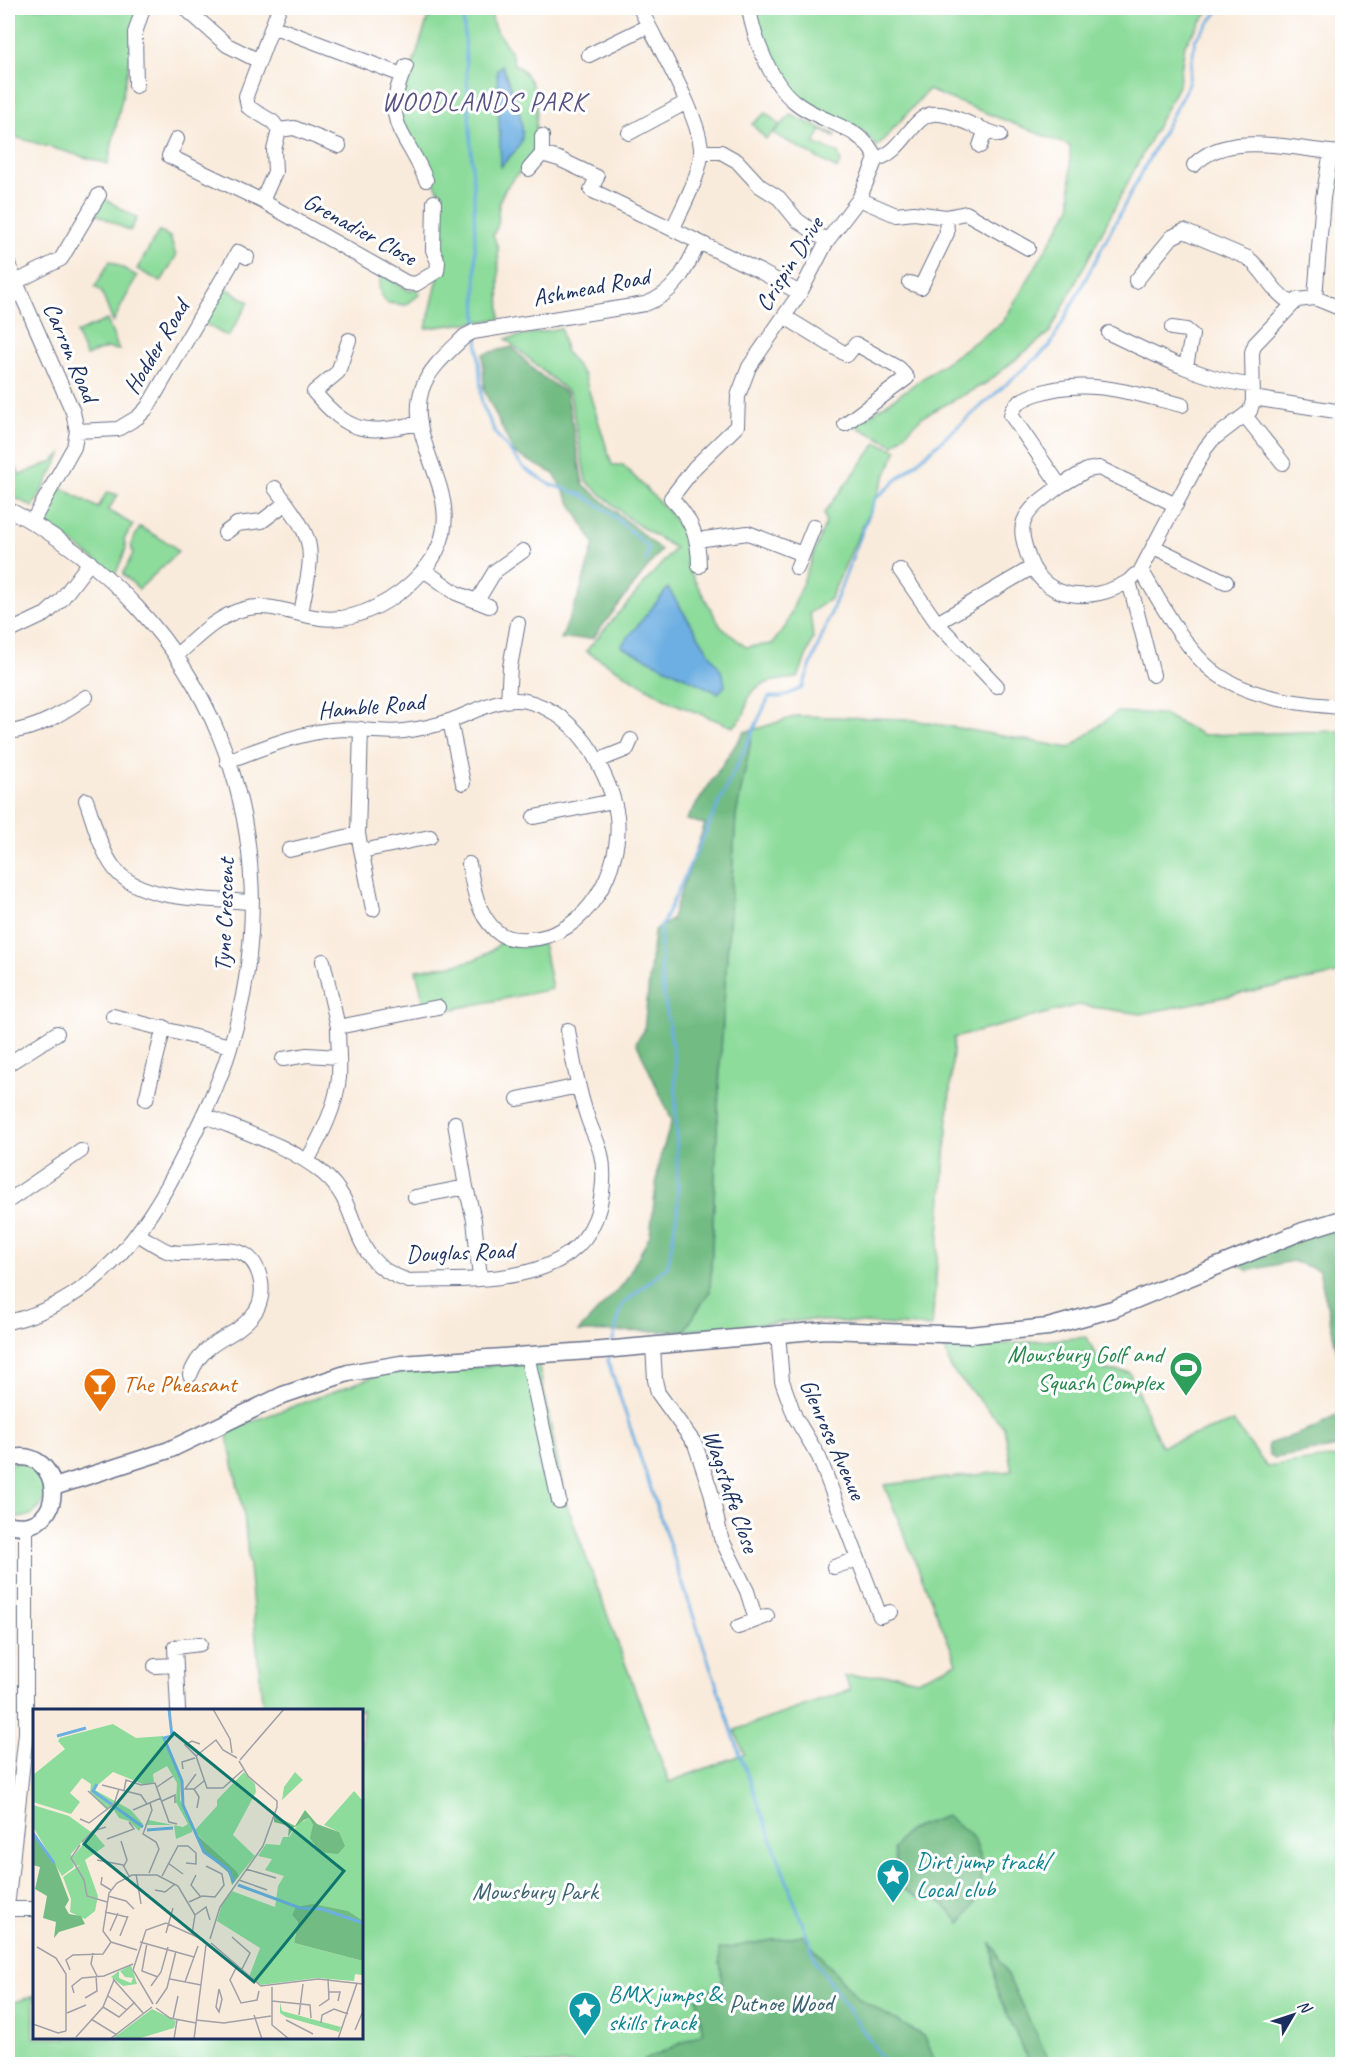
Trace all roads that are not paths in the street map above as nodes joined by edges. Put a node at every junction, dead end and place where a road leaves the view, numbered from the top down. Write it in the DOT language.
graph roads {
  1 [pos="143,8"];
  2 [pos="185,8"];
  3 [pos="279,8"];
  4 [pos="640,8"];
  5 [pos="749,8"];
  6 [pos="648,26"];
  7 [pos="272,27"];
  8 [pos="589,55"];
  9 [pos="257,60"];
  10 [pos="136,86"];
  11 [pos="685,103"];
  12 [pos="279,130"];
  13 [pos="985,132"];
  14 [pos="629,133"];
  15 [pos="1000,135"];
  16 [pos="542,136"];
  17 [pos="177,139"];
  18 [pos="339,146"];
  19 [pos="980,146"];
  20 [pos="701,152"];
  21 [pos="1336,153"];
  22 [pos="542,154"];
  23 [pos="876,159"];
  24 [pos="1194,165"];
  25 [pos="529,169"];
  26 [pos="426,180"];
  27 [pos="99,195"];
  28 [pos="859,199"];
  29 [pos="262,201"];
  30 [pos="434,202"];
  31 [pos="946,217"];
  32 [pos="673,228"];
  33 [pos="826,241"];
  34 [pos="699,242"];
  35 [pos="1029,247"];
  36 [pos="247,257"];
  37 [pos="8,264"];
  38 [pos="1136,280"];
  39 [pos="16,282"];
  40 [pos="910,282"];
  41 [pos="800,294"];
  42 [pos="1315,298"];
  43 [pos="1291,303"];
  44 [pos="1342,309"];
  45 [pos="785,317"];
  46 [pos="1172,328"];
  47 [pos="1110,333"];
  48 [pos="349,340"];
  49 [pos="1186,366"];
  50 [pos="1252,392"];
  51 [pos="1182,405"];
  52 [pos="1342,412"];
  53 [pos="1246,417"];
  54 [pos="420,423"];
  55 [pos="845,424"];
  56 [pos="77,431"];
  57 [pos="1283,463"];
  58 [pos="1060,486"];
  59 [pos="275,488"];
  60 [pos="286,503"];
  61 [pos="1176,505"];
  62 [pos="8,509"];
  63 [pos="32,522"];
  64 [pos="814,526"];
  65 [pos="225,532"];
  66 [pos="697,540"];
  67 [pos="1155,547"];
  68 [pos="523,551"];
  69 [pos="802,554"];
  70 [pos="90,562"];
  71 [pos="699,566"];
  72 [pos="1031,567"];
  73 [pos="797,568"];
  74 [pos="424,570"];
  75 [pos="900,570"];
  76 [pos="1141,570"];
  77 [pos="1129,581"];
  78 [pos="1226,582"];
  79 [pos="301,613"];
  80 [pos="518,623"];
  81 [pos="937,623"];
  82 [pos="8,632"];
  83 [pos="177,655"];
  84 [pos="1153,675"];
  85 [pos="997,686"];
  86 [pos="86,697"];
  87 [pos="508,700"];
  88 [pos="1342,707"];
  89 [pos="450,721"];
  90 [pos="361,729"];
  91 [pos="8,732"];
  92 [pos="629,749"];
  93 [pos="227,761"];
  94 [pos="597,761"];
  95 [pos="463,783"];
  96 [pos="86,800"];
  97 [pos="613,801"];
  98 [pos="534,817"];
  99 [pos="358,834"];
  100 [pos="430,837"];
  101 [pos="289,850"];
  102 [pos="362,851"];
  103 [pos="469,864"];
  104 [pos="250,902"];
  105 [pos="373,909"];
  106 [pos="323,962"];
  107 [pos="438,1007"];
  108 [pos="113,1016"];
  109 [pos="164,1027"];
  110 [pos="338,1027"];
  111 [pos="568,1030"];
  112 [pos="57,1033"];
  113 [pos="231,1046"];
  114 [pos="339,1057"];
  115 [pos="283,1059"];
  116 [pos="8,1064"];
  117 [pos="578,1086"];
  118 [pos="146,1099"];
  119 [pos="518,1099"];
  120 [pos="203,1115"];
  121 [pos="455,1123"];
  122 [pos="81,1151"];
  123 [pos="307,1161"];
  124 [pos="466,1187"];
  125 [pos="415,1197"];
  126 [pos="8,1202"];
  127 [pos="1342,1219"];
  128 [pos="139,1234"];
  129 [pos="480,1278"];
  130 [pos="8,1322"];
  131 [pos="778,1334"];
  132 [pos="654,1346"];
  133 [pos="527,1355"];
  134 [pos="189,1375"];
  135 [pos="8,1455"];
  136 [pos="54,1487"];
  137 [pos="559,1501"];
  138 [pos="8,1524"];
  139 [pos="26,1525"];
  140 [pos="858,1559"];
  141 [pos="834,1567"];
  142 [pos="890,1612"];
  143 [pos="738,1627"];
  144 [pos="200,1644"];
  145 [pos="176,1665"];
  146 [pos="155,1666"];
  147 [pos="178,1709"];
  148 [pos="11,1845"];
  149 [pos="8,1899"];
  150 [pos="8,1909"];
  151 [pos="33,1909"];
  1 -- 10 [label="street"];
  2 -- 9 [label="street"];
  3 -- 7 [label="street"];
  4 -- 6 [label="street"];
  5 -- 23 [label="street"];
  6 -- 8 [label="street"];
  6 -- 11 [label="street"];
  7 -- 9 [label="street"];
  7 -- 26 [label="street"];
  9 -- 12 [label="street"];
  11 -- 14 [label="street"];
  11 -- 20 [label="street"];
  12 -- 18 [label="street"];
  12 -- 29 [label="street"];
  13 -- 15 [label="street"];
  13 -- 19 [label="street"];
  13 -- 23 [label="street"];
  16 -- 22 [label="street"];
  17 -- 29 [label="street, Grenadier Close"];
  20 -- 32 [label="street"];
  20 -- 33 [label="street"];
  21 -- 24 [label="street"];
  21 -- 42 [label="street"];
  22 -- 25 [label="street"];
  22 -- 32 [label="street"];
  23 -- 28 [label="street, Crispin Drive"];
  27 -- 39 [label="street"];
  28 -- 31 [label="street"];
  28 -- 33 [label="street, Crispin Drive"];
  29 -- 30 [label="street, Grenadier Close"];
  31 -- 35 [label="street"];
  31 -- 40 [label="street"];
  32 -- 34 [label="street"];
  33 -- 41 [label="street, Crispin Drive"];
  34 -- 41 [label="street"];
  34 -- 54 [label="street, Ashmead Road"];
  36 -- 56 [label="street, Hodder Road"];
  37 -- 39 [label="street, Carron Road"];
  38 -- 43 [label="street"];
  39 -- 56 [label="street, Carron Road"];
  41 -- 45 [label="street, Crispin Drive"];
  42 -- 43 [label="street"];
  42 -- 44 [label="street"];
  43 -- 50 [label="street"];
  45 -- 55 [label="street"];
  45 -- 66 [label="street, Crispin Drive"];
  46 -- 49 [label="street"];
  47 -- 49 [label="street"];
  48 -- 54 [label="street"];
  49 -- 50 [label="street"];
  50 -- 52 [label="street"];
  50 -- 53 [label="street"];
  51 -- 58 [label="street"];
  53 -- 57 [label="street"];
  53 -- 61 [label="street"];
  54 -- 74 [label="street, Ashmead Road"];
  56 -- 63 [label="street, Carron Road"];
  58 -- 61 [label="street"];
  58 -- 72 [label="street"];
  59 -- 60 [label="street"];
  60 -- 65 [label="street"];
  60 -- 79 [label="street"];
  61 -- 67 [label="street"];
  62 -- 63 [label="street, Tyne Crescent"];
  63 -- 70 [label="street, Tyne Crescent"];
  64 -- 69 [label="street"];
  66 -- 69 [label="street"];
  66 -- 71 [label="street, Crispin Drive"];
  67 -- 76 [label="street"];
  67 -- 78 [label="street"];
  68 -- 74 [label="street"];
  69 -- 73 [label="street"];
  70 -- 82 [label="street"];
  70 -- 83 [label="street, Tyne Crescent"];
  72 -- 77 [label="street"];
  72 -- 81 [label="street"];
  74 -- 79 [label="street"];
  75 -- 81 [label="street"];
  76 -- 77 [label="street"];
  76 -- 88 [label="street"];
  77 -- 84 [label="street"];
  79 -- 83 [label="street"];
  80 -- 87 [label="street"];
  81 -- 85 [label="street"];
  83 -- 93 [label="street, Tyne Crescent"];
  86 -- 91 [label="street"];
  87 -- 89 [label="street, Hamble Road"];
  87 -- 94 [label="street"];
  89 -- 90 [label="street, Hamble Road"];
  89 -- 95 [label="street, Hamble Road"];
  90 -- 93 [label="street, Hamble Road"];
  90 -- 99 [label="street"];
  92 -- 94 [label="street"];
  93 -- 104 [label="street, Tyne Crescent"];
  94 -- 97 [label="street"];
  96 -- 104 [label="street"];
  97 -- 98 [label="street"];
  97 -- 103 [label="street"];
  99 -- 101 [label="street"];
  99 -- 102 [label="street"];
  100 -- 102 [label="street"];
  102 -- 105 [label="street"];
  104 -- 113 [label="street, Tyne Crescent"];
  106 -- 110 [label="street"];
  107 -- 110 [label="street"];
  108 -- 109 [label="street"];
  109 -- 113 [label="street"];
  109 -- 118 [label="street"];
  110 -- 114 [label="street"];
  111 -- 117 [label="street, Douglas Road"];
  112 -- 116 [label="street"];
  113 -- 120 [label="street, Tyne Crescent"];
  114 -- 115 [label="street"];
  114 -- 123 [label="street"];
  117 -- 119 [label="street"];
  117 -- 129 [label="street, Douglas Road"];
  120 -- 123 [label="street, Douglas Road"];
  120 -- 128 [label="street, Tyne Crescent"];
  121 -- 124 [label="street"];
  122 -- 126 [label="street"];
  123 -- 129 [label="street, Douglas Road"];
  124 -- 125 [label="street"];
  124 -- 129 [label="street"];
  127 -- 131 [label="main road"];
  128 -- 130 [label="street, Tyne Crescent"];
  128 -- 134 [label="street"];
  131 -- 132 [label="main road"];
  131 -- 140 [label="street, Glenrose Avenue"];
  132 -- 133 [label="main road"];
  132 -- 143 [label="street, Wagstaffe Close"];
  133 -- 136 [label="main road"];
  133 -- 137 [label="street"];
  135 -- 136 [label="main road"];
  136 -- 139 [label="main road"];
  138 -- 139 [label="main road"];
  139 -- 148 [label="street"];
  140 -- 141 [label="street"];
  140 -- 142 [label="street, Glenrose Avenue"];
  144 -- 145 [label="street"];
  145 -- 146 [label="street"];
  145 -- 147 [label="street"];
  148 -- 149 [label="street"];
  150 -- 151 [label="street"];
}
